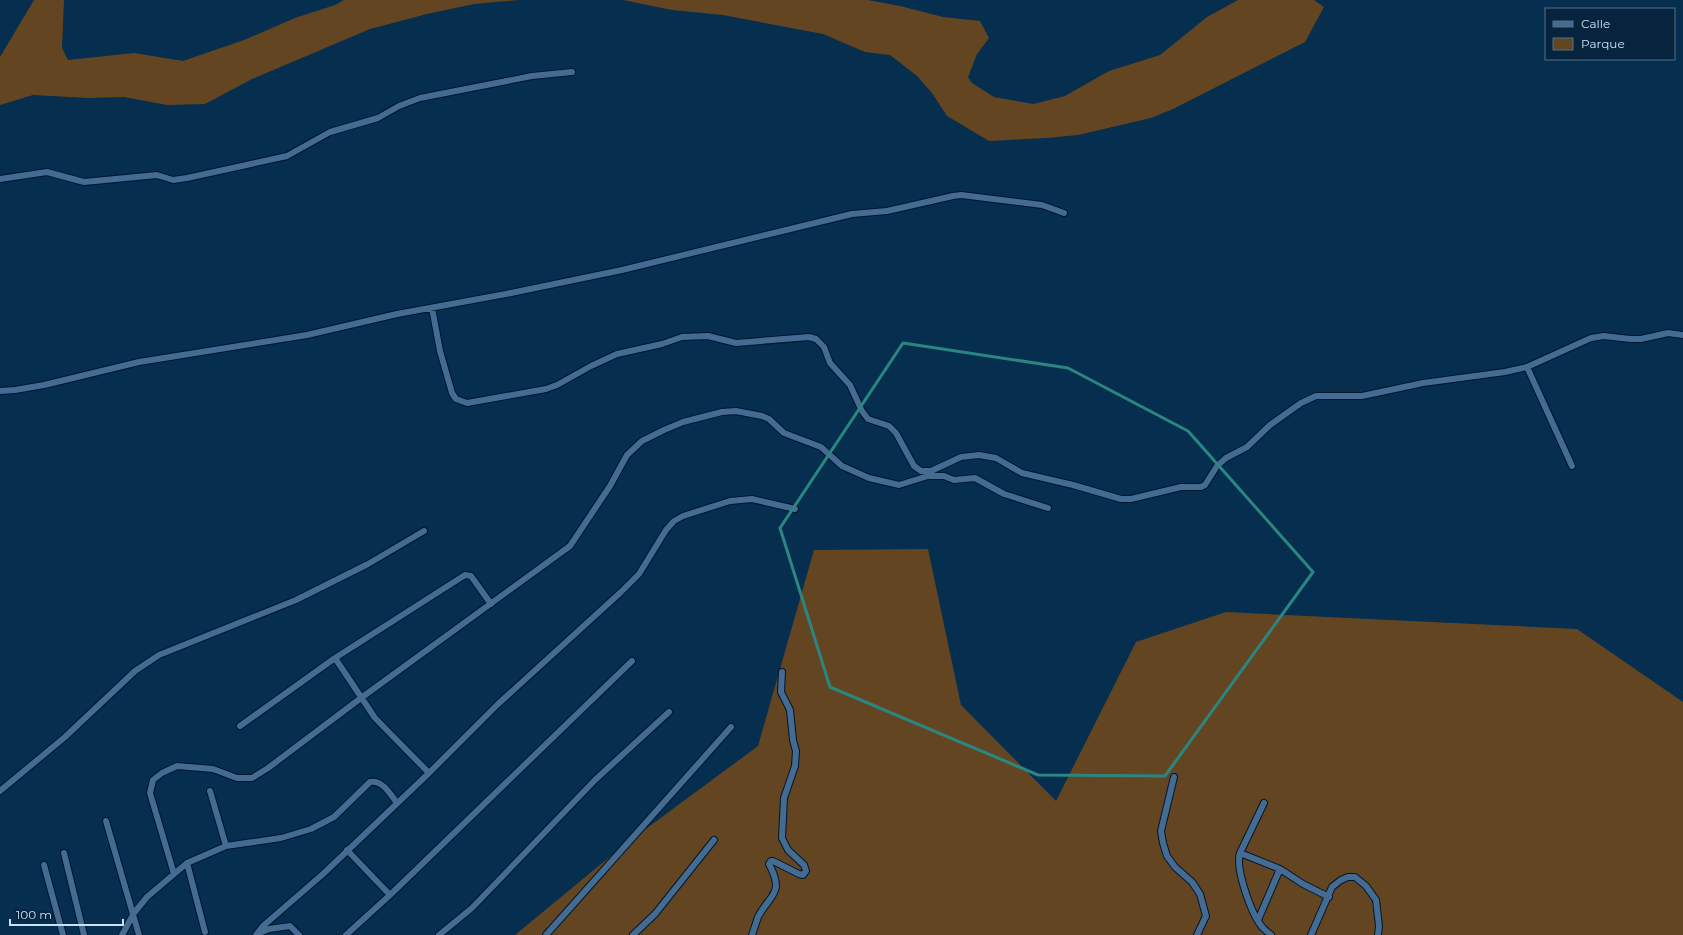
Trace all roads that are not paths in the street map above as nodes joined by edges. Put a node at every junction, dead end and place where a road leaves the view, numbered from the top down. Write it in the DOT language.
graph roads {
  1 [pos="572,72"];
  2 [pos="0,178"];
  3 [pos="1064,213"];
  4 [pos="432,308"];
  5 [pos="1683,335"];
  6 [pos="1527,367"];
  7 [pos="0,390"];
  8 [pos="1572,466"];
  9 [pos="921,471"];
  10 [pos="928,476"];
  11 [pos="1048,508"];
  12 [pos="795,509"];
  13 [pos="424,531"];
  14 [pos="491,604"];
  15 [pos="335,658"];
  16 [pos="632,661"];
  17 [pos="782,672"];
  18 [pos="362,698"];
  19 [pos="669,712"];
  20 [pos="240,726"];
  21 [pos="731,727"];
  22 [pos="429,773"];
  23 [pos="1174,777"];
  24 [pos="0,791"];
  25 [pos="210,791"];
  26 [pos="397,803"];
  27 [pos="1264,803"];
  28 [pos="106,821"];
  29 [pos="714,840"];
  30 [pos="226,846"];
  31 [pos="347,850"];
  32 [pos="64,853"];
  33 [pos="1240,853"];
  34 [pos="187,863"];
  35 [pos="44,865"];
  36 [pos="1280,869"];
  37 [pos="174,874"];
  38 [pos="390,895"];
  39 [pos="1329,897"];
  40 [pos="134,913"];
  41 [pos="1258,920"];
  42 [pos="290,926"];
  43 [pos="205,932"];
  44 [pos="63,935"];
  45 [pos="84,935"];
  46 [pos="122,935"];
  47 [pos="139,935"];
  48 [pos="256,935"];
  49 [pos="291,935"];
  50 [pos="299,935"];
  51 [pos="346,935"];
  52 [pos="439,935"];
  53 [pos="546,935"];
  54 [pos="633,935"];
  55 [pos="752,935"];
  56 [pos="1196,935"];
  57 [pos="1272,935"];
  58 [pos="1311,935"];
  59 [pos="1378,935"];
  1 -- 2 [label="street"];
  3 -- 4 [label="street"];
  4 -- 7 [label="street"];
  4 -- 9 [label="street"];
  5 -- 6 [label="street"];
  6 -- 8 [label="street"];
  6 -- 9 [label="street"];
  9 -- 10 [label="street"];
  10 -- 11 [label="street"];
  10 -- 14 [label="street"];
  12 -- 22 [label="street"];
  13 -- 24 [label="street"];
  14 -- 15 [label="street"];
  14 -- 18 [label="street"];
  15 -- 18 [label="street"];
  15 -- 20 [label="street"];
  16 -- 38 [label="street"];
  17 -- 55 [label="street"];
  18 -- 22 [label="street"];
  18 -- 37 [label="street"];
  19 -- 52 [label="street"];
  21 -- 53 [label="street"];
  22 -- 26 [label="street"];
  23 -- 56 [label="street"];
  25 -- 30 [label="street"];
  26 -- 30 [label="street"];
  26 -- 31 [label="street"];
  27 -- 33 [label="street"];
  28 -- 40 [label="street"];
  29 -- 54 [label="street"];
  30 -- 34 [label="street"];
  31 -- 38 [label="street"];
  31 -- 48 [label="street"];
  32 -- 45 [label="street"];
  33 -- 36 [label="street"];
  33 -- 41 [label="street"];
  34 -- 37 [label="street"];
  34 -- 43 [label="street"];
  35 -- 44 [label="street"];
  36 -- 39 [label="street"];
  36 -- 41 [label="street"];
  37 -- 40 [label="street"];
  38 -- 51 [label="street"];
  39 -- 58 [label="street"];
  39 -- 59 [label="street"];
  40 -- 46 [label="street"];
  40 -- 47 [label="street"];
  41 -- 57 [label="street"];
  42 -- 48 [label="street"];
  42 -- 49 [label="street"];
  42 -- 50 [label="street"];
}
